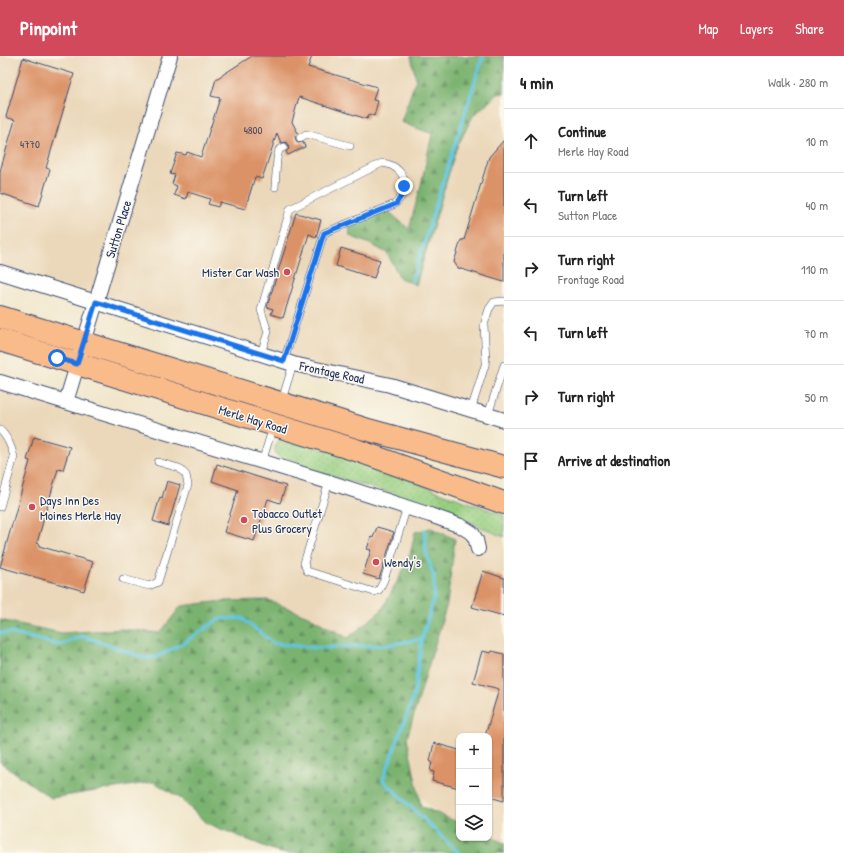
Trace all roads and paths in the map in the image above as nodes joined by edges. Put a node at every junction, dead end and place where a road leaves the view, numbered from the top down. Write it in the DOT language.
graph roads {
  1 [pos="170,56"];
  2 [pos="300,138"];
  3 [pos="350,146"];
  4 [pos="284,147"];
  5 [pos="275,187"];
  6 [pos="0,272"];
  7 [pos="504,301"];
  8 [pos="96,302"];
  9 [pos="0,317"];
  10 [pos="0,340"];
  11 [pos="83,343"];
  12 [pos="261,353"];
  13 [pos="288,362"];
  14 [pos="77,364"];
  15 [pos="504,365"];
  16 [pos="0,382"];
  17 [pos="66,402"];
  18 [pos="280,403"];
  19 [pos="471,410"];
  20 [pos="488,415"];
  21 [pos="504,420"];
  22 [pos="274,425"];
  23 [pos="0,430"];
  24 [pos="158,462"];
  25 [pos="262,462"];
  26 [pos="504,466"];
  27 [pos="329,482"];
  28 [pos="504,502"];
  29 [pos="0,507"];
  30 [pos="407,507"];
  31 [pos="478,549"];
  32 [pos="123,579"];
  1 -- 8 [label="street, Sutton Place"];
  2 -- 3 [label="lane"];
  4 -- 5 [label="lane"];
  6 -- 8 [label="street, Frontage Road"];
  7 -- 19 [label="lane"];
  8 -- 11 [label="street, Sutton Place"];
  8 -- 12 [label="street, Frontage Road"];
  9 -- 11 [label="main road, Merle Hay Road"];
  10 -- 14 [label="main road, Merle Hay Road"];
  11 -- 14 [label="street, Sutton Place"];
  11 -- 18 [label="main road, Merle Hay Road"];
  12 -- 13 [label="street, Frontage Road"];
  12 -- 13 [label="lane"];
  13 -- 18 [label="lane"];
  13 -- 19 [label="street, Frontage Road"];
  14 -- 17 [label="street, Sutton Place"];
  14 -- 22 [label="main road, Merle Hay Road"];
  15 -- 20 [label="lane"];
  16 -- 17 [label="street"];
  17 -- 25 [label="street"];
  18 -- 26 [label="main road, Merle Hay Road"];
  19 -- 20 [label="street, Frontage Road"];
  20 -- 21 [label="street, Frontage Road"];
  22 -- 25 [label="lane"];
  22 -- 28 [label="main road, Merle Hay Road"];
  23 -- 29 [label="lane"];
  24 -- 32 [label="lane"];
  25 -- 27 [label="street"];
  27 -- 30 [label="street"];
  27 -- 30 [label="lane"];
  30 -- 31 [label="street"];
}
